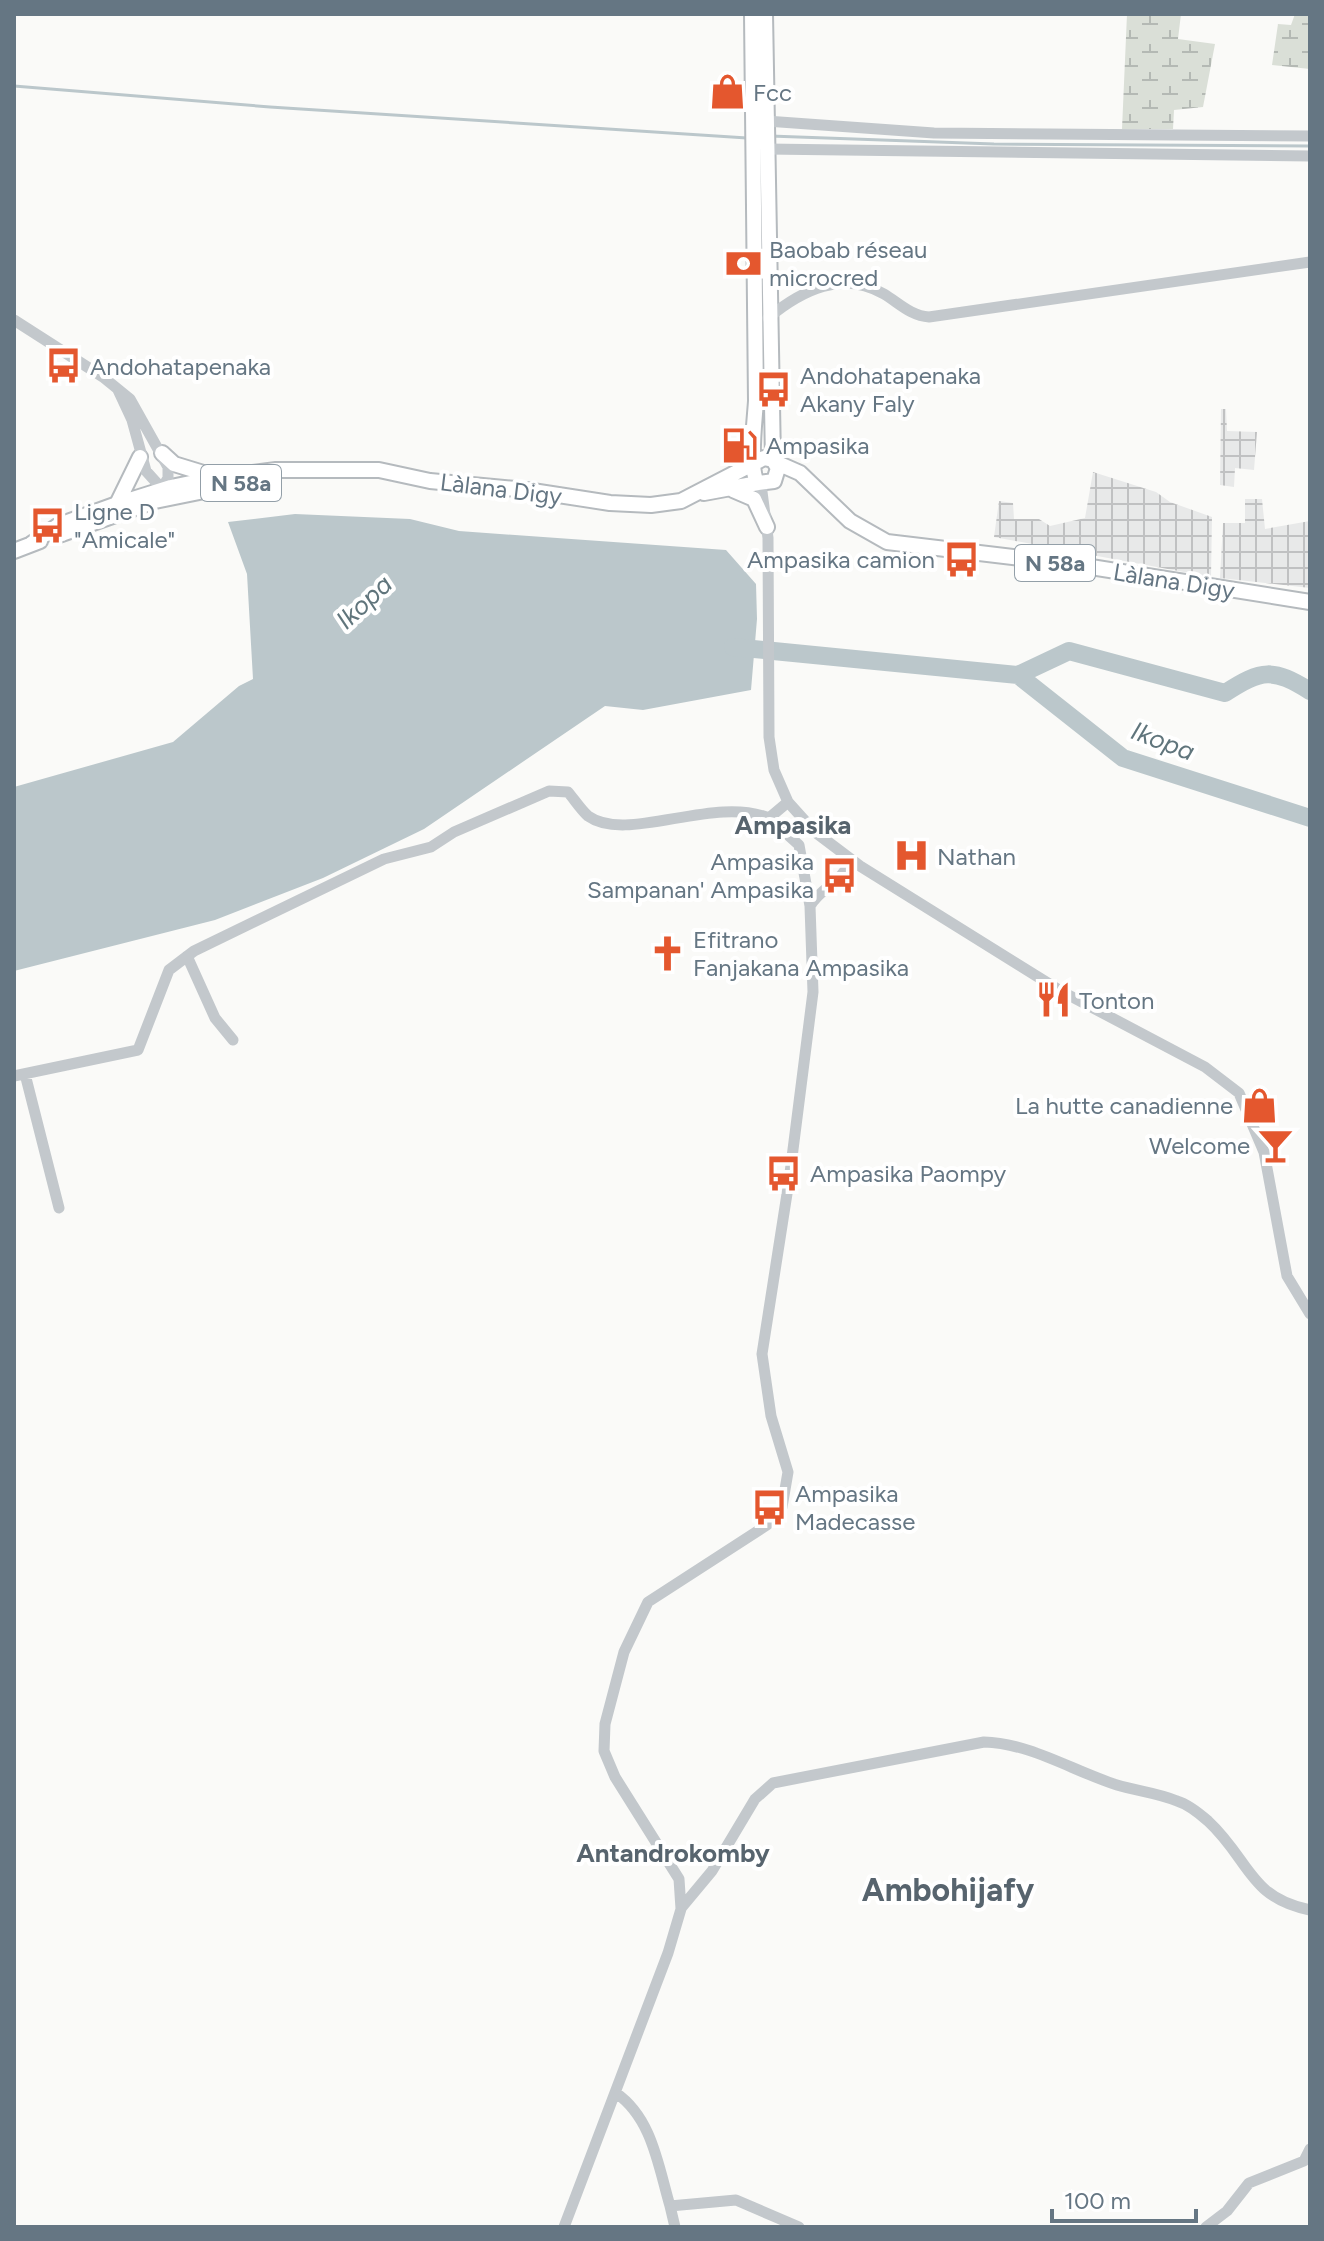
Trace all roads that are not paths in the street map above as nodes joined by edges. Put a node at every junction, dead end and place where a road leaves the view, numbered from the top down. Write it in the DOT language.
graph roads {
  1 [pos="752,14"];
  2 [pos="765,14"];
  3 [pos="759,123"];
  4 [pos="1310,136"];
  5 [pos="760,150"];
  6 [pos="1310,156"];
  7 [pos="1310,262"];
  8 [pos="768,318"];
  9 [pos="14,320"];
  10 [pos="118,390"];
  11 [pos="755,427"];
  12 [pos="162,453"];
  13 [pos="140,457"];
  14 [pos="774,461"];
  15 [pos="753,467"];
  16 [pos="309,469"];
  17 [pos="219,477"];
  18 [pos="766,483"];
  19 [pos="728,484"];
  20 [pos="817,489"];
  21 [pos="163,496"];
  22 [pos="117,504"];
  23 [pos="767,533"];
  24 [pos="31,544"];
  25 [pos="14,551"];
  26 [pos="1310,602"];
  27 [pos="788,802"];
  28 [pos="769,818"];
  29 [pos="850,859"];
  30 [pos="810,906"];
  31 [pos="187,956"];
  32 [pos="233,1040"];
  33 [pos="19,1075"];
  34 [pos="59,1208"];
  35 [pos="1310,1314"];
  36 [pos="681,1909"];
  37 [pos="1310,1910"];
  38 [pos="616,2093"];
  39 [pos="1310,2149"];
  40 [pos="670,2206"];
  41 [pos="564,2227"];
  42 [pos="675,2227"];
  43 [pos="799,2227"];
  44 [pos="1206,2227"];
  1 -- 3 [label="main road"];
  2 -- 3 [label="main road"];
  3 -- 4 [label="street"];
  3 -- 5 [label="main road"];
  5 -- 6 [label="street"];
  5 -- 8 [label="main road"];
  5 -- 11 [label="main road"];
  7 -- 8 [label="street"];
  8 -- 14 [label="main road"];
  9 -- 10 [label="street"];
  10 -- 12 [label="street"];
  10 -- 13 [label="street"];
  11 -- 15 [label="main road"];
  11 -- 19 [label="main road"];
  12 -- 17 [label="main road"];
  12 -- 21 [label="street"];
  13 -- 21 [label="street"];
  13 -- 22 [label="main road"];
  14 -- 15 [label="main road"];
  14 -- 18 [label="main road"];
  14 -- 20 [label="main road, N 58a"];
  15 -- 18 [label="main road"];
  15 -- 19 [label="main road, N 58a"];
  16 -- 17 [label="main road, Làlana Digy / N 58a"];
  16 -- 19 [label="main road, Làlana Digy / N 58a"];
  16 -- 21 [label="main road, Làlana Digy / N 58a"];
  17 -- 21 [label="main road, Làlana Digy / N 58a"];
  18 -- 19 [label="main road, N 58a"];
  18 -- 20 [label="main road, N 58a"];
  18 -- 23 [label="street"];
  19 -- 23 [label="main road"];
  20 -- 26 [label="main road, Làlana Digy / N 58a"];
  21 -- 22 [label="main road, Làlana Digy / N 58a"];
  21 -- 24 [label="main road, Làlana Digy / N 58a"];
  22 -- 24 [label="main road, Làlana Digy / N 58a"];
  23 -- 27 [label="street"];
  24 -- 25 [label="main road, Làlana Digy / N 58a"];
  27 -- 28 [label="street"];
  27 -- 29 [label="street"];
  28 -- 30 [label="street"];
  28 -- 31 [label="street"];
  29 -- 30 [label="street"];
  29 -- 35 [label="street"];
  30 -- 36 [label="street"];
  31 -- 32 [label="street"];
  31 -- 33 [label="street"];
  33 -- 34 [label="street"];
  36 -- 37 [label="street"];
  36 -- 38 [label="street"];
  38 -- 40 [label="street"];
  38 -- 41 [label="street"];
  39 -- 44 [label="street"];
  40 -- 42 [label="street"];
  40 -- 43 [label="street"];
}
